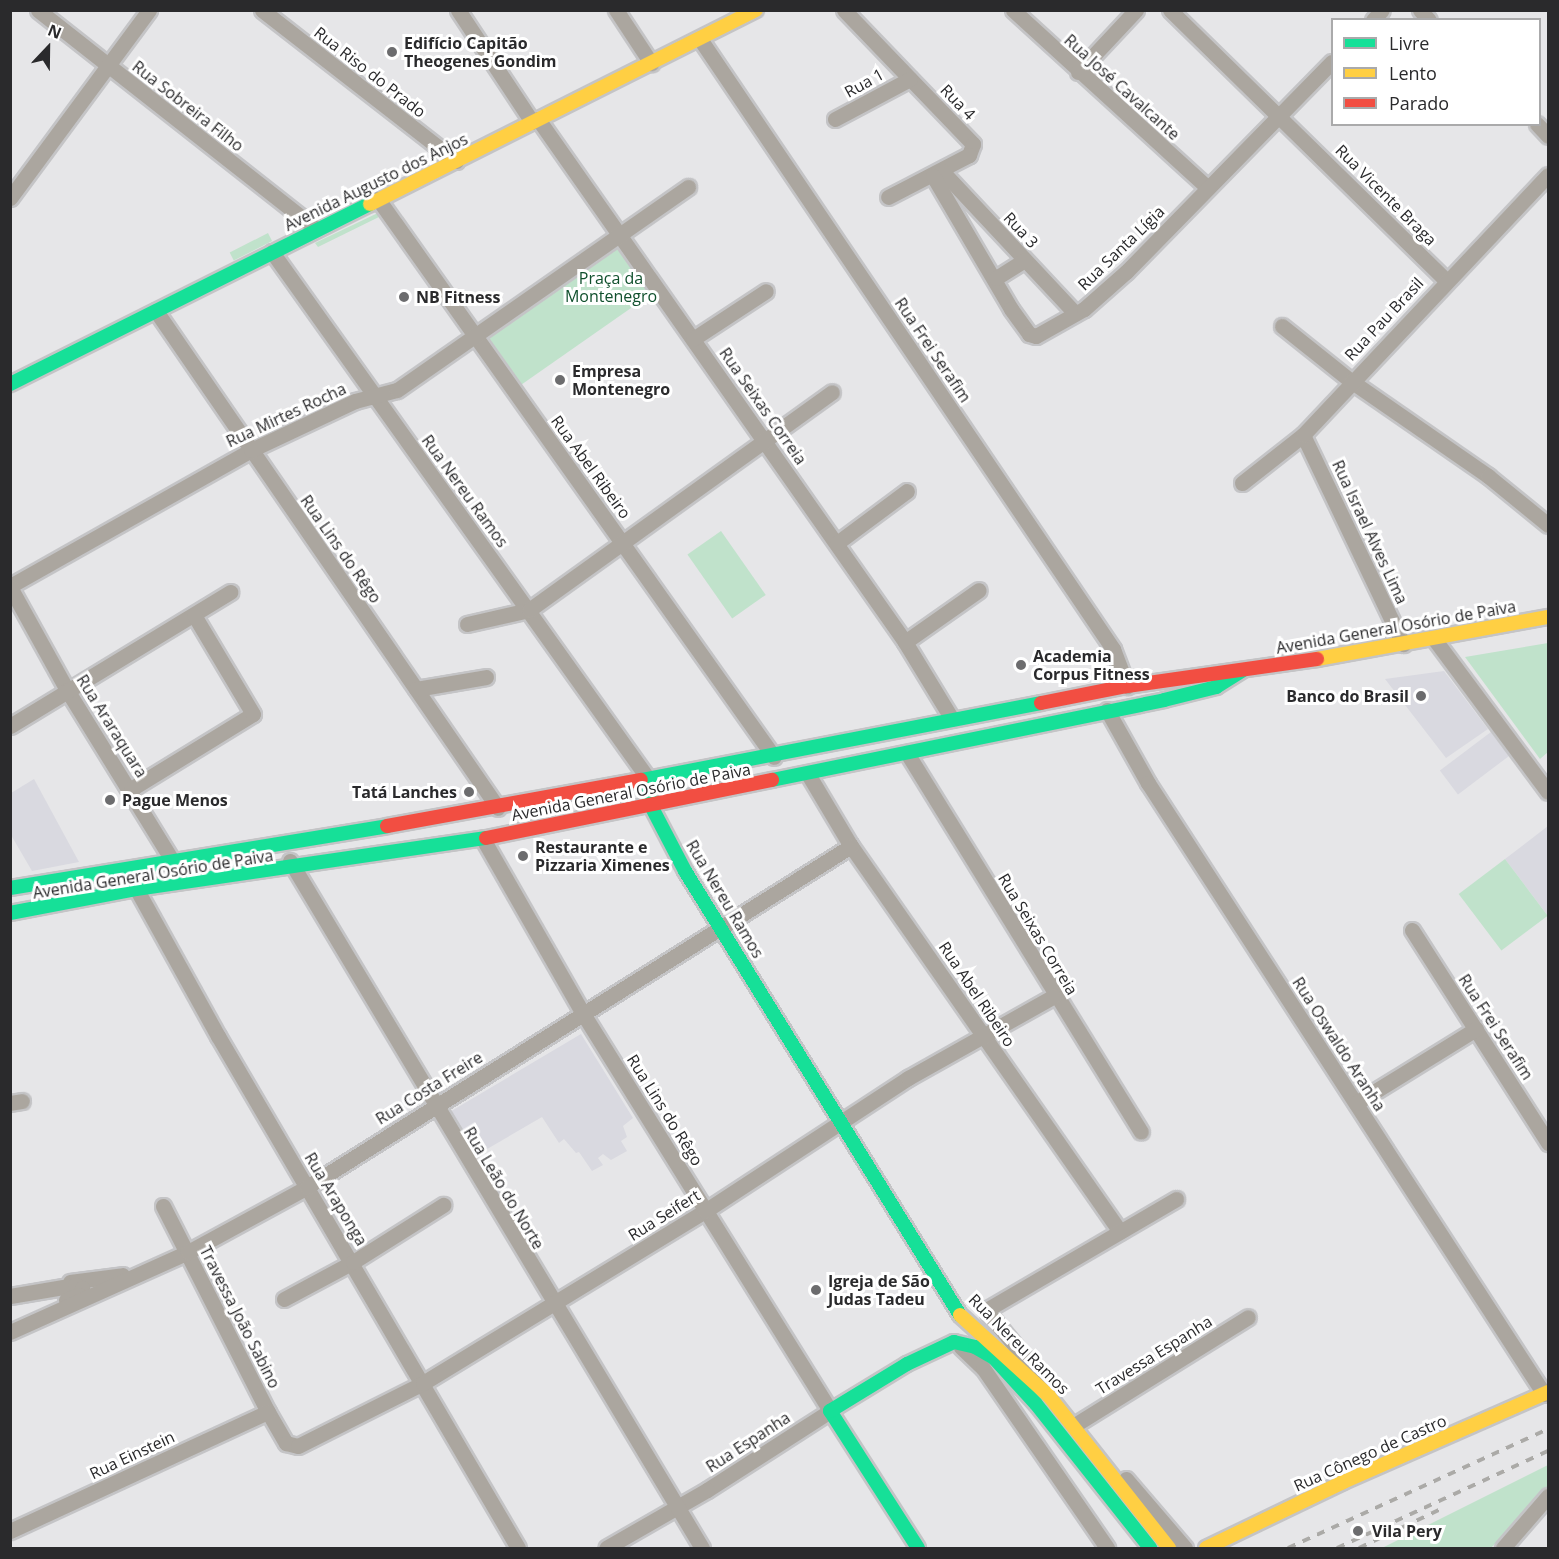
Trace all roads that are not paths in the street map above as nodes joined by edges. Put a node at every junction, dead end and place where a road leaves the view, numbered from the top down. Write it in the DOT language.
graph roads {
  1 [pos="38,10"];
  2 [pos="149,10"];
  3 [pos="262,10"];
  4 [pos="458,10"];
  5 [pos="616,10"];
  6 [pos="756,10"];
  7 [pos="844,10"];
  8 [pos="1013,10"];
  9 [pos="1136,10"];
  10 [pos="1170,10"];
  11 [pos="700,39"];
  12 [pos="651,63"];
  13 [pos="1331,63"];
  14 [pos="108,67"];
  15 [pos="1078,72"];
  16 [pos="910,79"];
  17 [pos="1281,116"];
  18 [pos="835,119"];
  19 [pos="535,121"];
  20 [pos="456,161"];
  21 [pos="937,173"];
  22 [pos="1548,175"];
  23 [pos="688,187"];
  24 [pos="1208,188"];
  25 [pos="888,197"];
  26 [pos="10,198"];
  27 [pos="378,199"];
  28 [pos="316,230"];
  29 [pos="621,234"];
  30 [pos="272,252"];
  31 [pos="1025,260"];
  32 [pos="996,278"];
  33 [pos="1446,280"];
  34 [pos="766,291"];
  35 [pos="156,311"];
  36 [pos="1075,313"];
  37 [pos="1282,326"];
  38 [pos="475,336"];
  39 [pos="693,339"];
  40 [pos="1351,381"];
  41 [pos="10,384"];
  42 [pos="832,392"];
  43 [pos="377,397"];
  44 [pos="1303,435"];
  45 [pos="764,440"];
  46 [pos="251,450"];
  47 [pos="1242,483"];
  48 [pos="907,491"];
  49 [pos="1548,525"];
  50 [pos="623,540"];
  51 [pos="837,543"];
  52 [pos="10,587"];
  53 [pos="979,590"];
  54 [pos="230,592"];
  55 [pos="529,610"];
  56 [pos="194,615"];
  57 [pos="1548,617"];
  58 [pos="467,624"];
  59 [pos="1435,639"];
  60 [pos="905,642"];
  61 [pos="1403,644"];
  62 [pos="1248,667"];
  63 [pos="486,677"];
  64 [pos="1127,686"];
  65 [pos="68,690"];
  66 [pos="416,690"];
  67 [pos="1107,710"];
  68 [pos="952,718"];
  69 [pos="10,726"];
  70 [pos="907,753"];
  71 [pos="774,757"];
  72 [pos="808,774"];
  73 [pos="649,780"];
  74 [pos="131,789"];
  75 [pos="1548,792"];
  76 [pos="650,804"];
  77 [pos="498,808"];
  78 [pos="483,839"];
  79 [pos="280,844"];
  80 [pos="851,846"];
  81 [pos="172,858"];
  82 [pos="126,867"];
  83 [pos="294,868"];
  84 [pos="186,883"];
  85 [pos="13,887"];
  86 [pos="136,890"];
  87 [pos="16,912"];
  88 [pos="719,927"];
  89 [pos="1412,930"];
  90 [pos="1054,996"];
  91 [pos="582,1012"];
  92 [pos="1476,1029"];
  93 [pos="983,1035"];
  94 [pos="1356,1103"];
  95 [pos="434,1106"];
  96 [pos="842,1124"];
  97 [pos="1141,1132"];
  98 [pos="1548,1143"];
  99 [pos="307,1187"];
  100 [pos="1176,1199"];
  101 [pos="443,1205"];
  102 [pos="163,1206"];
  103 [pos="705,1211"];
  104 [pos="1120,1232"];
  105 [pos="188,1252"];
  106 [pos="353,1262"];
  107 [pos="140,1273"];
  108 [pos="10,1290"];
  109 [pos="10,1296"];
  110 [pos="284,1299"];
  111 [pos="553,1305"];
  112 [pos="959,1314"];
  113 [pos="1248,1317"];
  114 [pos="10,1321"];
  115 [pos="10,1332"];
  116 [pos="954,1342"];
  117 [pos="907,1364"];
  118 [pos="423,1383"];
  119 [pos="1546,1393"];
  120 [pos="830,1411"];
  121 [pos="268,1412"];
  122 [pos="1078,1423"];
  123 [pos="286,1443"];
  124 [pos="1548,1496"];
  125 [pos="676,1508"];
  126 [pos="10,1531"];
  127 [pos="1512,1545"];
  128 [pos="518,1548"];
  129 [pos="606,1548"];
  130 [pos="702,1548"];
  131 [pos="918,1548"];
  132 [pos="1107,1548"];
  133 [pos="1150,1548"];
  134 [pos="1169,1548"];
  135 [pos="1185,1548"];
  136 [pos="1206,1548"];
  1 -- 14 [label="street, Rua Sobreira Filho"];
  2 -- 14 [label="street"];
  3 -- 20 [label="street, Rua Riso do Prado"];
  4 -- 19 [label="street, Rua Seixas Correia"];
  5 -- 12 [label="street"];
  6 -- 11 [label="main road, Avenida Augusto dos Anjos"];
  7 -- 16 [label="street, Rua 4"];
  8 -- 15 [label="street, Rua José Cavalcante"];
  9 -- 15 [label="street"];
  10 -- 17 [label="street, Rua Vicente Braga"];
  11 -- 12 [label="main road, Avenida Augusto dos Anjos"];
  11 -- 64 [label="street, Rua Frei Serafim"];
  12 -- 19 [label="main road, Avenida Augusto dos Anjos"];
  13 -- 17 [label="street, Rua Santa Lígia"];
  14 -- 26 [label="street"];
  14 -- 28 [label="street, Rua Sobreira Filho"];
  15 -- 24 [label="street, Rua José Cavalcante"];
  16 -- 18 [label="street, Rua 1"];
  16 -- 21 [label="street, Rua 4"];
  17 -- 24 [label="street, Rua Santa Lígia"];
  17 -- 33 [label="street, Rua Vicente Braga"];
  19 -- 20 [label="main road, Avenida Augusto dos Anjos"];
  19 -- 29 [label="street, Rua Seixas Correia"];
  20 -- 27 [label="main road, Avenida Augusto dos Anjos"];
  21 -- 25 [label="street, Rua 4"];
  21 -- 31 [label="street, Rua 3"];
  21 -- 32 [label="street, Rua Santa Lígia"];
  22 -- 33 [label="street, Rua Pau Brasil"];
  23 -- 29 [label="street, Rua Mirtes Rocha"];
  24 -- 36 [label="street, Rua Santa Lígia"];
  27 -- 28 [label="main road, Avenida Augusto dos Anjos"];
  27 -- 38 [label="street, Rua Abel Ribeiro"];
  28 -- 30 [label="main road, Avenida Augusto dos Anjos"];
  29 -- 38 [label="street, Rua Mirtes Rocha"];
  29 -- 39 [label="street, Rua Seixas Correia"];
  30 -- 35 [label="main road, Avenida Augusto dos Anjos"];
  30 -- 43 [label="street, Rua Nereu Ramos"];
  31 -- 32 [label="street"];
  31 -- 36 [label="street, Rua 3"];
  32 -- 36 [label="street, Rua Santa Lígia"];
  33 -- 40 [label="street, Rua Pau Brasil"];
  34 -- 39 [label="street"];
  35 -- 41 [label="main road, Avenida Augusto dos Anjos"];
  35 -- 46 [label="street, Rua Lins do Rêgo"];
  37 -- 40 [label="street"];
  38 -- 43 [label="street, Rua Mirtes Rocha"];
  38 -- 50 [label="street, Rua Abel Ribeiro"];
  39 -- 45 [label="street, Rua Seixas Correia"];
  40 -- 44 [label="street, Rua Pau Brasil"];
  40 -- 49 [label="street"];
  42 -- 45 [label="street"];
  43 -- 46 [label="street, Rua Mirtes Rocha"];
  43 -- 55 [label="street, Rua Nereu Ramos"];
  44 -- 47 [label="street, Rua Pau Brasil"];
  44 -- 61 [label="street, Rua Israel Alves Lima"];
  45 -- 50 [label="street"];
  45 -- 51 [label="street, Rua Seixas Correia"];
  46 -- 52 [label="street, Rua Mirtes Rocha"];
  46 -- 66 [label="street, Rua Lins do Rêgo"];
  48 -- 51 [label="street"];
  50 -- 55 [label="street"];
  50 -- 71 [label="street, Rua Abel Ribeiro"];
  51 -- 60 [label="street, Rua Seixas Correia"];
  52 -- 65 [label="street, Rua Araraquara"];
  53 -- 60 [label="street"];
  54 -- 56 [label="street"];
  55 -- 58 [label="street"];
  55 -- 73 [label="street, Rua Nereu Ramos"];
  56 -- 65 [label="street"];
  56 -- 74 [label="street"];
  57 -- 59 [label="main road, Avenida General Osório de Paiva"];
  59 -- 61 [label="main road, Avenida General Osório de Paiva"];
  59 -- 75 [label="street"];
  60 -- 68 [label="street, Rua Seixas Correia"];
  61 -- 62 [label="main road, Avenida General Osório de Paiva"];
  62 -- 64 [label="main road, Avenida General Osório de Paiva"];
  62 -- 67 [label="main road, Avenida General Osório de Paiva"];
  63 -- 66 [label="street"];
  64 -- 68 [label="main road, Avenida General Osório de Paiva"];
  65 -- 69 [label="street"];
  65 -- 74 [label="street, Rua Araraquara"];
  66 -- 77 [label="street, Rua Lins do Rêgo"];
  67 -- 70 [label="main road, Avenida General Osório de Paiva"];
  67 -- 94 [label="street, Rua Oswaldo Aranha"];
  68 -- 71 [label="main road, Avenida General Osório de Paiva"];
  70 -- 72 [label="main road, Avenida General Osório de Paiva"];
  70 -- 90 [label="street, Rua Seixas Correia"];
  71 -- 73 [label="main road, Avenida General Osório de Paiva"];
  72 -- 76 [label="main road, Avenida General Osório de Paiva"];
  72 -- 80 [label="street, Rua Abel Ribeiro"];
  73 -- 76 [label="main road, Rua Nereu Ramos"];
  73 -- 77 [label="main road, Avenida General Osório de Paiva"];
  74 -- 81 [label="street, Rua Araraquara"];
  76 -- 78 [label="main road, Avenida General Osório de Paiva"];
  76 -- 88 [label="main road, Rua Nereu Ramos"];
  77 -- 79 [label="main road, Avenida General Osório de Paiva"];
  78 -- 83 [label="main road, Avenida General Osório de Paiva"];
  78 -- 91 [label="street, Rua Lins do Rêgo"];
  79 -- 81 [label="main road, Avenida General Osório de Paiva"];
  79 -- 83 [label="street, Rua Leão do Norte"];
  80 -- 88 [label="street, Rua Costa Freire"];
  80 -- 93 [label="street, Rua Abel Ribeiro"];
  81 -- 82 [label="main road, Avenida General Osório de Paiva"];
  81 -- 84 [label="street, Rua Araraquara"];
  82 -- 85 [label="main road, Avenida General Osório de Paiva"];
  82 -- 86 [label="street, Rua Araponga"];
  83 -- 84 [label="main road, Avenida General Osório de Paiva"];
  83 -- 95 [label="street, Rua Leão do Norte"];
  84 -- 86 [label="main road, Avenida General Osório de Paiva"];
  85 -- 87 [label="main road"];
  86 -- 87 [label="main road, Avenida General Osório de Paiva"];
  86 -- 99 [label="street, Rua Araponga"];
  88 -- 91 [label="street, Rua Costa Freire"];
  88 -- 96 [label="main road, Rua Nereu Ramos"];
  89 -- 92 [label="street, Rua Frei Serafim"];
  90 -- 93 [label="street, Rua Seifert"];
  90 -- 97 [label="street, Rua Seixas Correia"];
  91 -- 95 [label="street, Rua Costa Freire"];
  91 -- 103 [label="street, Rua Lins do Rêgo"];
  92 -- 94 [label="street"];
  92 -- 98 [label="street, Rua Frei Serafim"];
  93 -- 96 [label="street, Rua Seifert"];
  93 -- 104 [label="street, Rua Abel Ribeiro"];
  94 -- 119 [label="street, Rua Oswaldo Aranha"];
  95 -- 99 [label="street, Rua Costa Freire"];
  95 -- 111 [label="street, Rua Leão do Norte"];
  96 -- 103 [label="street, Rua Seifert"];
  96 -- 112 [label="main road, Rua Nereu Ramos"];
  99 -- 105 [label="street, Rua Costa Freire"];
  99 -- 106 [label="street, Rua Araponga"];
  100 -- 104 [label="street"];
  101 -- 106 [label="street"];
  102 -- 105 [label="street, Travessa João Sabino"];
  103 -- 111 [label="street, Rua Seifert"];
  103 -- 120 [label="street, Rua Lins do Rêgo"];
  104 -- 122 [label="street, Rua Nereu Ramos"];
  105 -- 107 [label="street, Rua Costa Freire"];
  105 -- 121 [label="street, Travessa João Sabino"];
  106 -- 110 [label="street"];
  106 -- 118 [label="street, Rua Araponga"];
  107 -- 108 [label="street"];
  107 -- 115 [label="street, Rua Costa Freire"];
  109 -- 114 [label="street"];
  111 -- 118 [label="street, Rua Seifert"];
  111 -- 125 [label="street, Rua Leão do Norte"];
  112 -- 117 [label="main road, Rua Espanha"];
  112 -- 134 [label="main road, Rua Nereu Ramos"];
  113 -- 122 [label="street, Travessa Espanha"];
  116 -- 117 [label="main road, Rua Espanha"];
  116 -- 132 [label="street"];
  116 -- 133 [label="main road, Rua Nereu Ramos"];
  117 -- 120 [label="main road, Rua Espanha"];
  118 -- 123 [label="street, Rua Seifert"];
  118 -- 128 [label="street, Rua Araponga"];
  119 -- 136 [label="main road, Rua Cônego de Castro"];
  120 -- 125 [label="street, Rua Espanha"];
  120 -- 131 [label="main road, Rua Lins do Rêgo"];
  121 -- 123 [label="street, Travessa João Sabino"];
  121 -- 126 [label="street, Rua Einstein"];
  122 -- 135 [label="street, Rua Nereu Ramos"];
  124 -- 127 [label="street"];
  125 -- 129 [label="street, Rua Espanha"];
  125 -- 130 [label="street, Rua Leão do Norte"];
}
